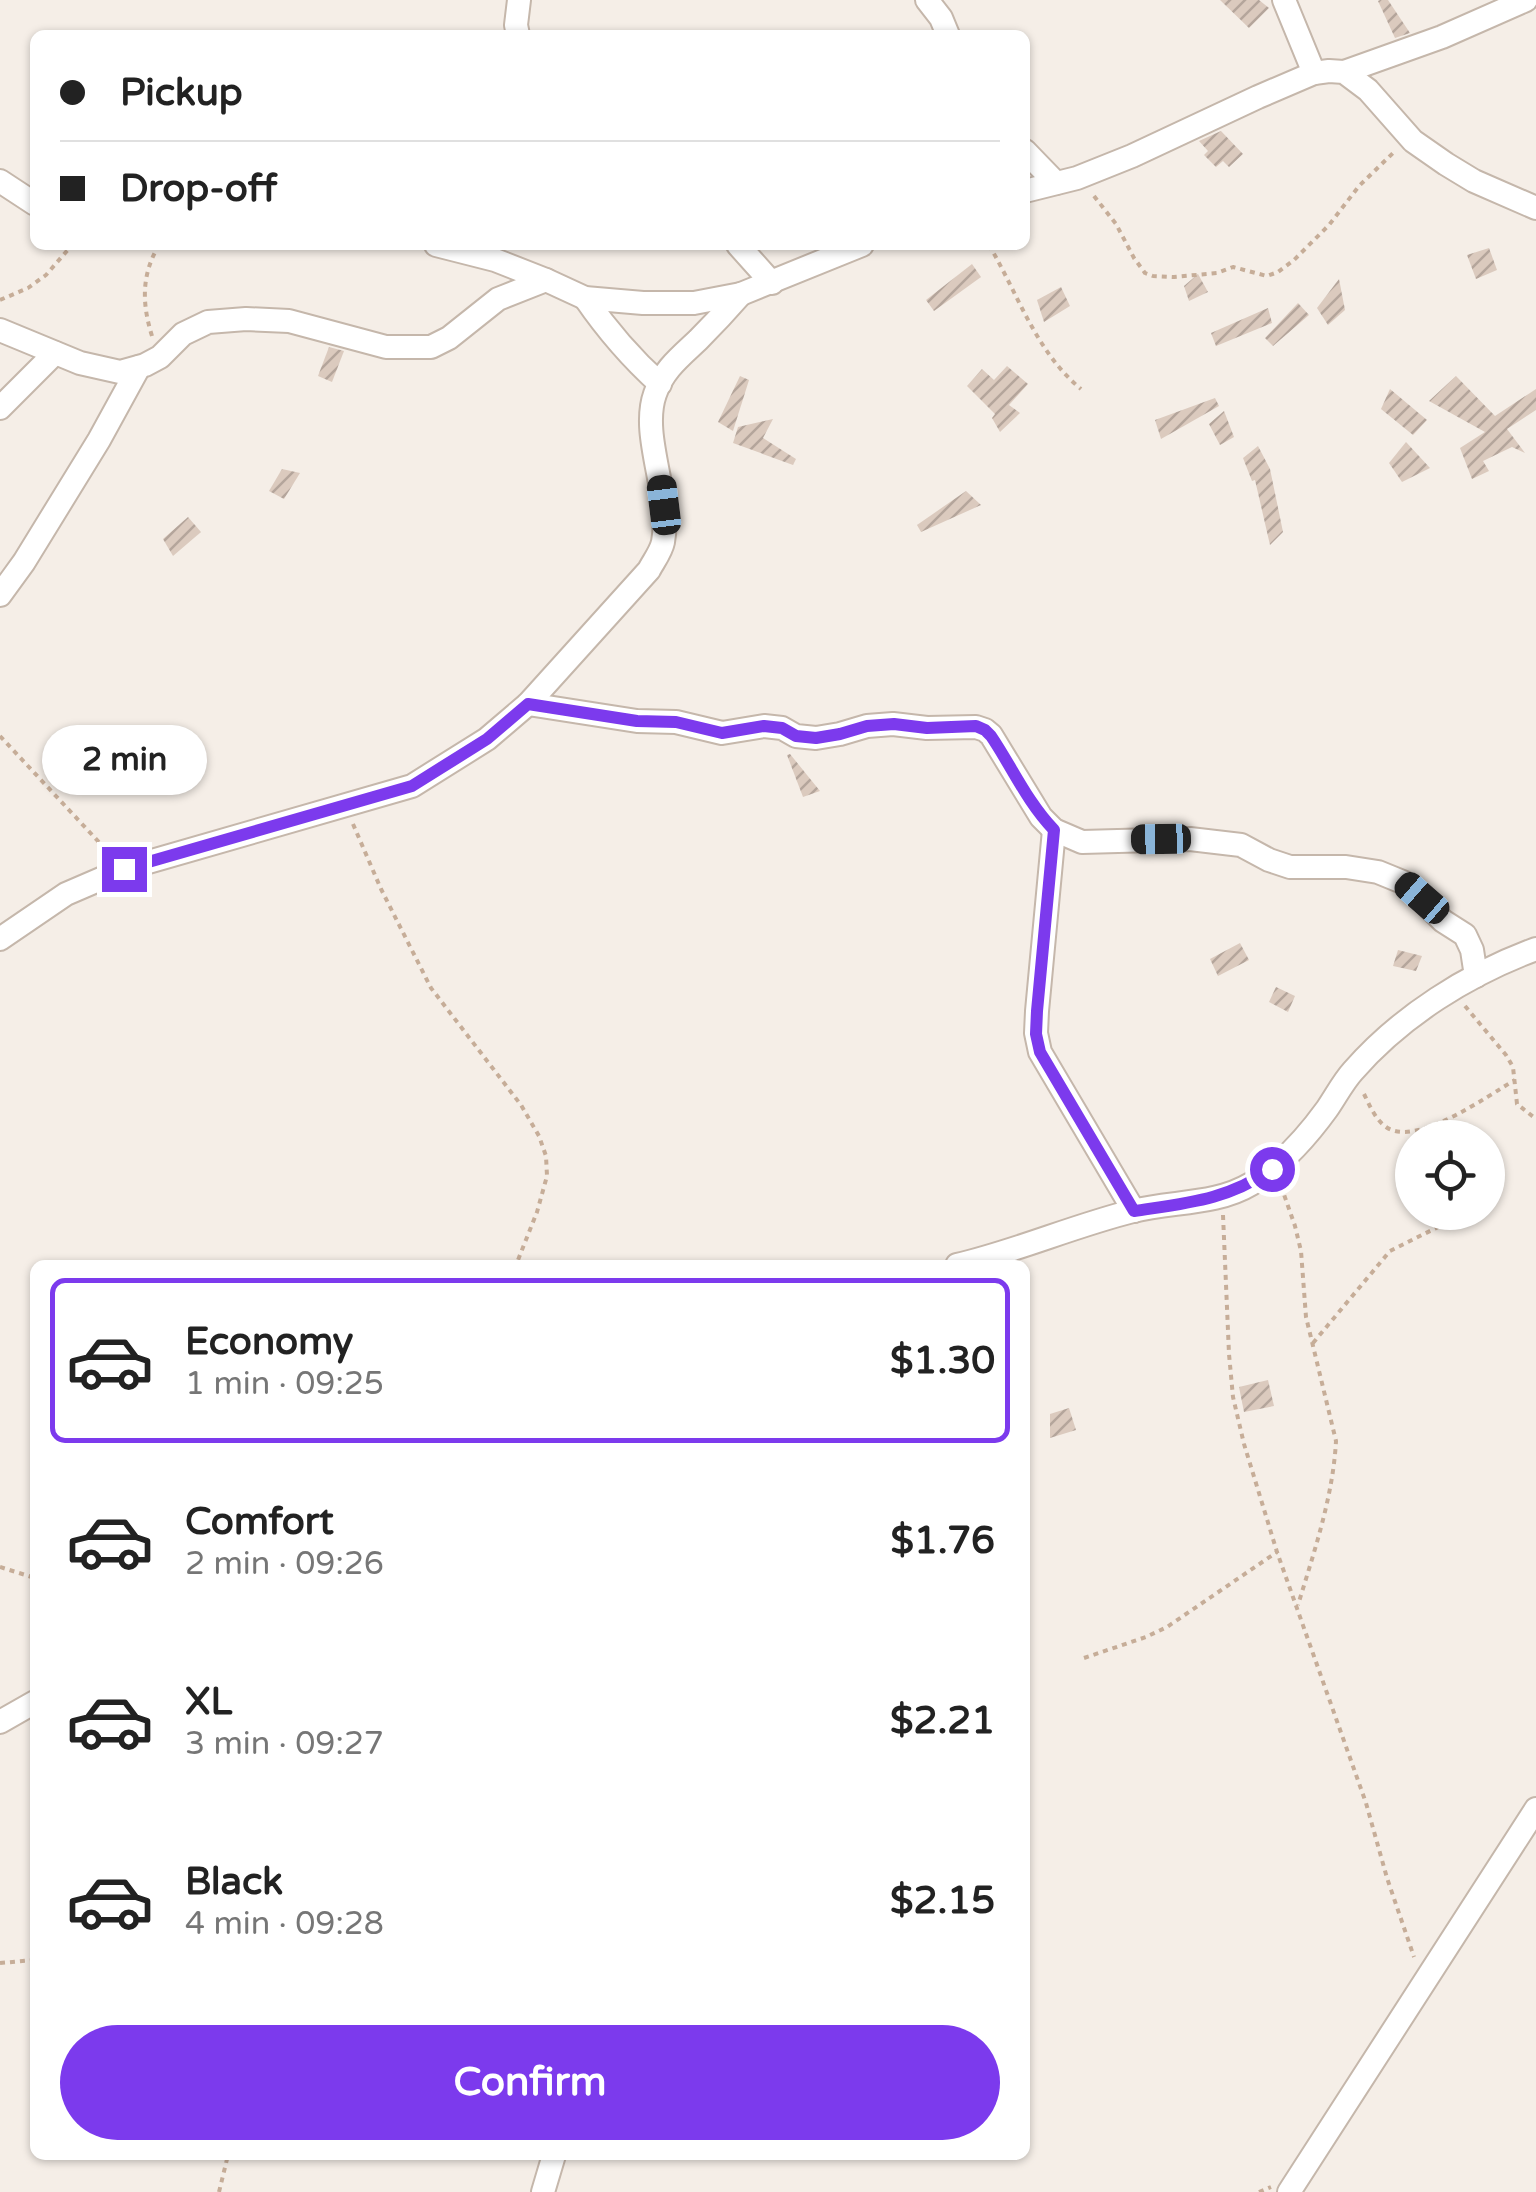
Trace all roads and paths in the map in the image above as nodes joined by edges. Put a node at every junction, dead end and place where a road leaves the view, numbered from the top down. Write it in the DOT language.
graph roads {
  1 [pos="519,0"];
  2 [pos="927,0"];
  3 [pos="1526,0"];
  4 [pos="1292,4"];
  5 [pos="517,30"];
  6 [pos="946,30"];
  7 [pos="1344,72"];
  8 [pos="1314,73"];
  9 [pos="1413,141"];
  10 [pos="1030,154"];
  11 [pos="1067,180"];
  12 [pos="0,181"];
  13 [pos="1030,190"];
  14 [pos="30,201"];
  15 [pos="1536,208"];
  16 [pos="68,250"];
  17 [pos="157,250"];
  18 [pos="742,250"];
  19 [pos="850,250"];
  20 [pos="993,250"];
  21 [pos="498,252"];
  22 [pos="546,280"];
  23 [pos="772,283"];
  24 [pos="741,294"];
  25 [pos="585,298"];
  26 [pos="0,300"];
  27 [pos="0,330"];
  28 [pos="55,353"];
  29 [pos="149,362"];
  30 [pos="660,384"];
  31 [pos="1081,389"];
  32 [pos="0,408"];
  33 [pos="0,595"];
  34 [pos="528,704"];
  35 [pos="0,736"];
  36 [pos="346,806"];
  37 [pos="1054,830"];
  38 [pos="124,869"];
  39 [pos="0,940"];
  40 [pos="1536,949"];
  41 [pos="1476,976"];
  42 [pos="1454,990"];
  43 [pos="1351,1073"];
  44 [pos="1515,1080"];
  45 [pos="1536,1119"];
  46 [pos="1446,1120"];
  47 [pos="1395,1131"];
  48 [pos="1272,1169"];
  49 [pos="1222,1196"];
  50 [pos="1134,1211"];
  51 [pos="1432,1230"];
  52 [pos="518,1260"];
  53 [pos="973,1260"];
  54 [pos="1312,1345"];
  55 [pos="1277,1552"];
  56 [pos="0,1568"];
  57 [pos="30,1577"];
  58 [pos="1298,1607"];
  59 [pos="1084,1658"];
  60 [pos="30,1705"];
  61 [pos="0,1722"];
  62 [pos="1536,1809"];
  63 [pos="30,1960"];
  64 [pos="0,1963"];
  65 [pos="1424,1984"];
  66 [pos="227,2160"];
  67 [pos="552,2160"];
  68 [pos="218,2192"];
  69 [pos="542,2192"];
  70 [pos="1290,2192"];
  1 -- 5 [label="street"];
  2 -- 6 [label="street"];
  3 -- 7 [label="street"];
  4 -- 8 [label="street"];
  7 -- 8 [label="street"];
  7 -- 9 [label="street"];
  8 -- 11 [label="street"];
  9 -- 11 [label="path"];
  9 -- 15 [label="street"];
  10 -- 11 [label="street"];
  11 -- 13 [label="street"];
  12 -- 14 [label="street"];
  16 -- 26 [label="path"];
  17 -- 29 [label="path"];
  18 -- 23 [label="street"];
  19 -- 23 [label="street"];
  20 -- 31 [label="path"];
  21 -- 22 [label="street"];
  22 -- 25 [label="street"];
  22 -- 29 [label="street"];
  23 -- 24 [label="street"];
  24 -- 25 [label="street"];
  24 -- 30 [label="street"];
  25 -- 30 [label="street"];
  27 -- 28 [label="street"];
  28 -- 29 [label="street"];
  28 -- 32 [label="street"];
  29 -- 33 [label="street"];
  30 -- 34 [label="street"];
  34 -- 36 [label="street"];
  34 -- 37 [label="street"];
  35 -- 38 [label="path"];
  36 -- 38 [label="street"];
  36 -- 52 [label="path"];
  37 -- 41 [label="street"];
  37 -- 50 [label="street"];
  38 -- 39 [label="street"];
  40 -- 41 [label="street"];
  41 -- 42 [label="street"];
  42 -- 43 [label="street"];
  42 -- 44 [label="path"];
  43 -- 47 [label="path"];
  43 -- 48 [label="street"];
  44 -- 45 [label="path"];
  44 -- 46 [label="path"];
  48 -- 49 [label="street"];
  48 -- 54 [label="path"];
  49 -- 50 [label="street"];
  49 -- 55 [label="path"];
  50 -- 53 [label="street"];
  51 -- 54 [label="path"];
  54 -- 58 [label="path"];
  55 -- 58 [label="path"];
  55 -- 59 [label="path"];
  56 -- 57 [label="path"];
  58 -- 65 [label="path"];
  60 -- 61 [label="street"];
  62 -- 65 [label="street"];
  63 -- 64 [label="path"];
  65 -- 70 [label="street"];
  66 -- 68 [label="path"];
  67 -- 69 [label="street"];
}
